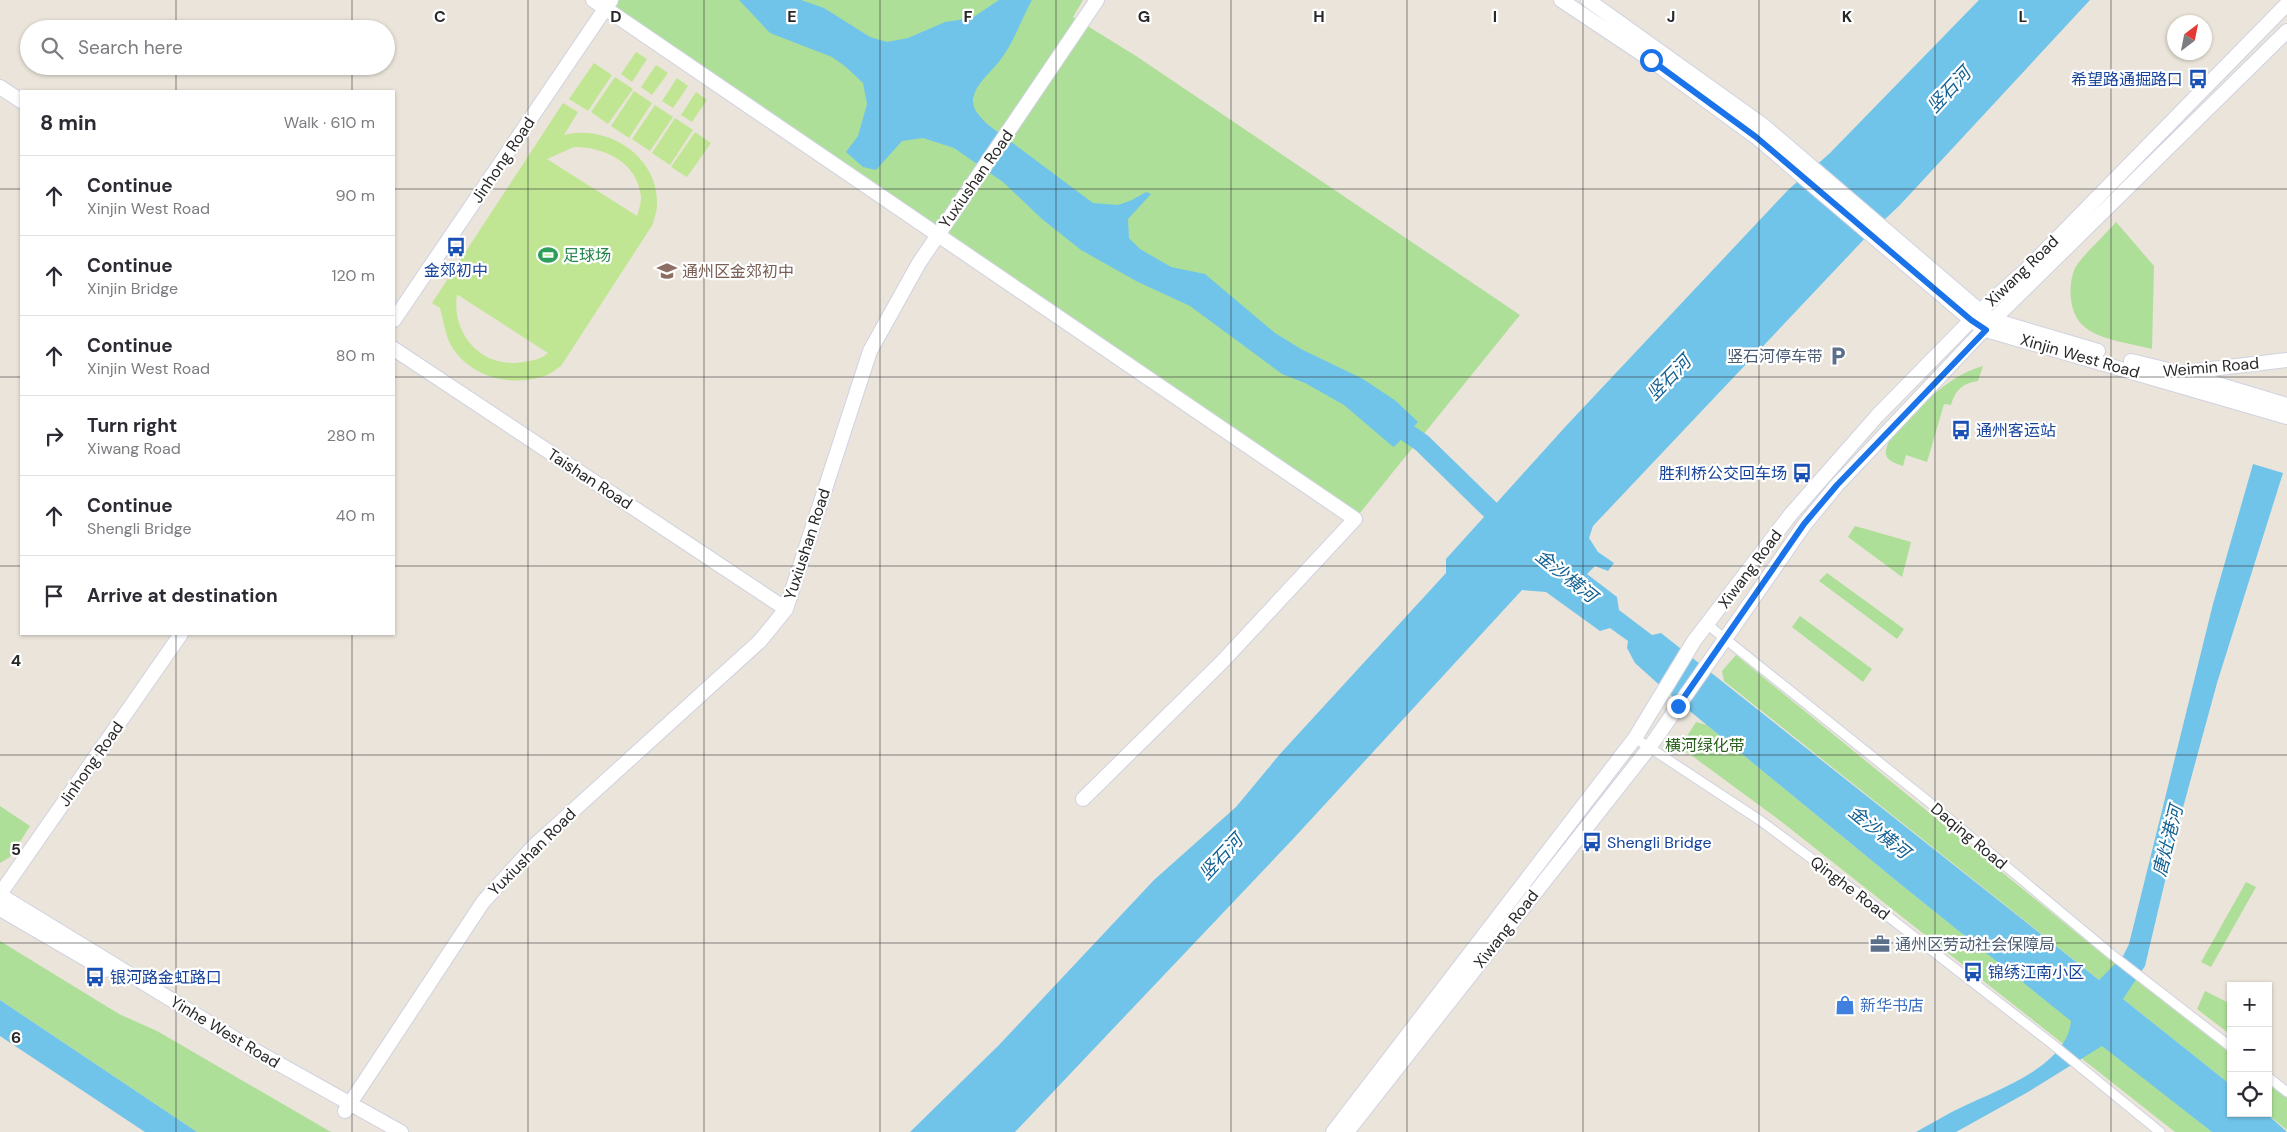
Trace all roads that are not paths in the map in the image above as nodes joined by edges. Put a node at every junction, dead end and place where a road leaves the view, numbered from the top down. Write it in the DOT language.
graph roads {
  1 [pos="593,0"];
  2 [pos="1097,0"];
  3 [pos="1561,0"];
  4 [pos="1588,0"];
  5 [pos="608,4"];
  6 [pos="2287,4"];
  7 [pos="2287,31"];
  8 [pos="0,87"];
  9 [pos="20,100"];
  10 [pos="1760,131"];
  11 [pos="939,233"];
  12 [pos="1975,316"];
  13 [pos="395,319"];
  14 [pos="1990,325"];
  15 [pos="395,350"];
  16 [pos="2287,360"];
  17 [pos="2135,371"];
  18 [pos="2181,372"];
  19 [pos="2287,405"];
  20 [pos="2287,417"];
  21 [pos="786,609"];
  22 [pos="1708,625"];
  23 [pos="180,635"];
  24 [pos="1724,639"];
  25 [pos="1635,738"];
  26 [pos="1649,748"];
  27 [pos="1083,799"];
  28 [pos="0,895"];
  29 [pos="0,909"];
  30 [pos="2227,1044"];
  31 [pos="2272,1080"];
  32 [pos="2287,1092"];
  33 [pos="347,1107"];
  34 [pos="383,1132"];
  35 [pos="401,1132"];
  36 [pos="1333,1132"];
  37 [pos="1347,1132"];
  38 [pos="2160,1132"];
  1 -- 5 [label="main road"];
  2 -- 11 [label="main road, Yuxiushan Road"];
  3 -- 10 [label="main road"];
  4 -- 10 [label="main road"];
  5 -- 11 [label="main road"];
  5 -- 13 [label="main road, Jinhong Road"];
  6 -- 12 [label="main road, Xiwang Road"];
  7 -- 14 [label="main road, Xiwang Road"];
  8 -- 9 [label="main road"];
  10 -- 12 [label="main road, Xinjin West Road"];
  11 -- 21 [label="main road, Yuxiushan Road"];
  11 -- 27 [label="main road"];
  12 -- 14 [label="main road, Xinjin West Road"];
  12 -- 22 [label="main road, Xiwang Road"];
  14 -- 17 [label="main road, Xinjin West Road"];
  14 -- 18 [label="main road, Xinjin West Road"];
  14 -- 24 [label="main road, Xiwang Road"];
  15 -- 21 [label="main road, Taishan Road"];
  16 -- 18 [label="main road, Weimin Road"];
  17 -- 18 [label="main road, Weimin Road"];
  17 -- 20 [label="main road, Xinjin West Road"];
  18 -- 19 [label="main road, Xinjin West Road"];
  21 -- 33 [label="main road, Yuxiushan Road"];
  22 -- 24 [label="street, Daqing Road"];
  22 -- 25 [label="main road, Xiwang Road"];
  23 -- 28 [label="main road, Jinhong Road"];
  24 -- 26 [label="main road, Xiwang Road"];
  24 -- 30 [label="street, Daqing Road"];
  25 -- 26 [label="street, Qinghe Road"];
  25 -- 36 [label="main road, Xiwang Road"];
  26 -- 37 [label="main road, Xiwang Road"];
  26 -- 38 [label="street, Qinghe Road"];
  28 -- 33 [label="main road, Yinhe West Road"];
  29 -- 33 [label="main road, Yinhe West Road"];
  31 -- 32 [label="street"];
  33 -- 34 [label="main road, Yinhe West Road"];
  33 -- 35 [label="main road, Yinhe West Road"];
}
